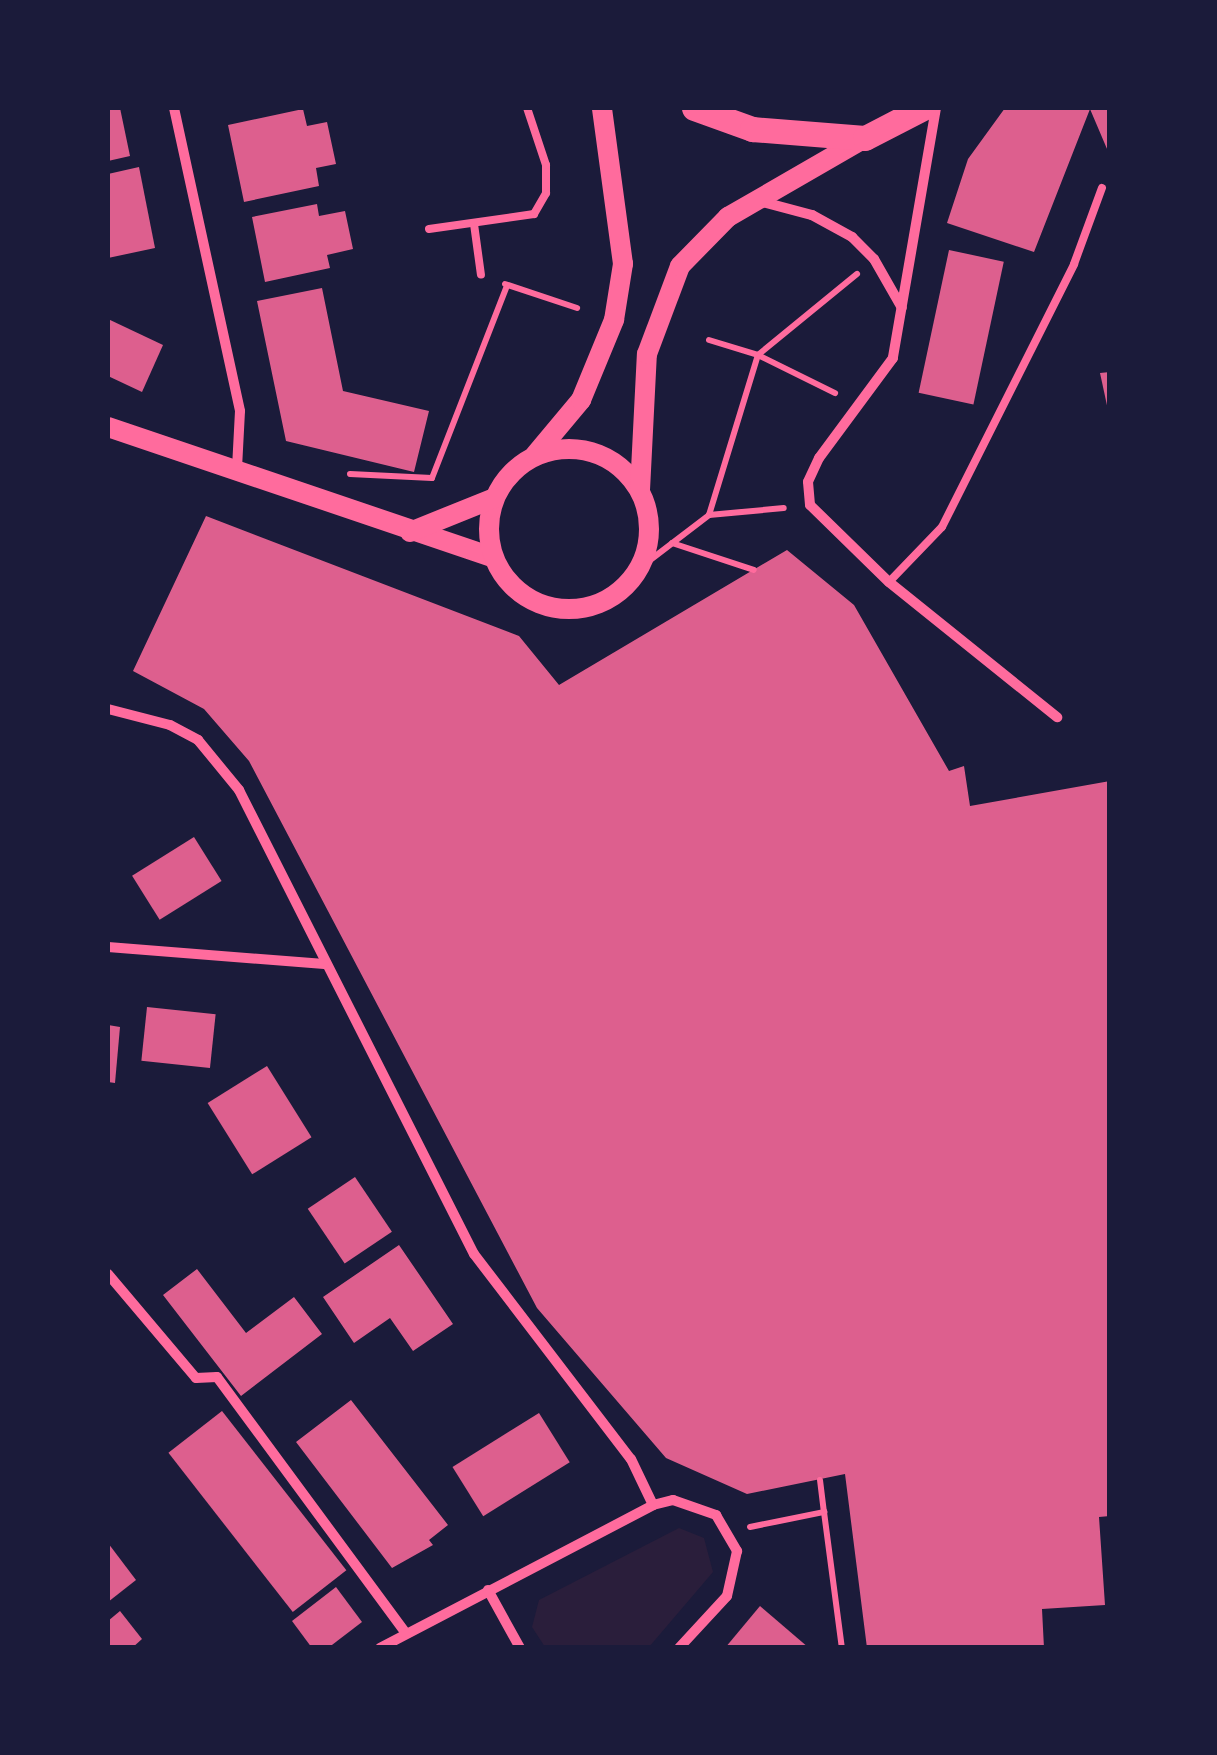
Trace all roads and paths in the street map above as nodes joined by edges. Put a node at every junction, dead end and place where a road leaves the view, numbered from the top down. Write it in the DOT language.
graph roads {
  1 [pos="174,108"];
  2 [pos="527,108"];
  3 [pos="602,108"];
  4 [pos="694,108"];
  5 [pos="923,108"];
  6 [pos="936,108"];
  7 [pos="865,138"];
  8 [pos="1102,188"];
  9 [pos="754,199"];
  10 [pos="474,224"];
  11 [pos="430,229"];
  12 [pos="874,260"];
  13 [pos="481,275"];
  14 [pos="508,285"];
  15 [pos="577,308"];
  16 [pos="903,309"];
  17 [pos="709,340"];
  18 [pos="758,355"];
  19 [pos="862,407"];
  20 [pos="108,427"];
  21 [pos="535,455"];
  22 [pos="237,472"];
  23 [pos="340,473"];
  24 [pos="640,490"];
  25 [pos="494,498"];
  26 [pos="810,505"];
  27 [pos="709,515"];
  28 [pos="410,532"];
  29 [pos="672,544"];
  30 [pos="493,557"];
  31 [pos="641,567"];
  32 [pos="754,570"];
  33 [pos="889,582"];
  34 [pos="108,708"];
  35 [pos="1058,717"];
  36 [pos="108,948"];
  37 [pos="324,964"];
  38 [pos="108,1274"];
  39 [pos="820,1480"];
  40 [pos="653,1505"];
  41 [pos="824,1512"];
  42 [pos="730,1531"];
  43 [pos="488,1590"];
  44 [pos="406,1633"];
  45 [pos="380,1648"];
  46 [pos="520,1648"];
  47 [pos="679,1648"];
  48 [pos="842,1648"];
  1 -- 22 [label="street"];
  2 -- 10 [label="lane"];
  3 -- 21 [label="main road"];
  4 -- 7 [label="main road"];
  5 -- 7 [label="main road"];
  6 -- 16 [label="street"];
  7 -- 9 [label="main road"];
  8 -- 33 [label="lane"];
  9 -- 12 [label="street"];
  9 -- 24 [label="main road"];
  10 -- 11 [label="lane"];
  10 -- 13 [label="lane"];
  12 -- 16 [label="street"];
  12 -- 18 [label="path"];
  13 -- 14 [label="path"];
  14 -- 15 [label="path"];
  14 -- 23 [label="path"];
  16 -- 19 [label="street"];
  17 -- 18 [label="path"];
  18 -- 19 [label="path"];
  18 -- 27 [label="path"];
  19 -- 26 [label="street"];
  20 -- 22 [label="main road"];
  21 -- 24 [label="main road"];
  21 -- 25 [label="main road"];
  22 -- 28 [label="main road"];
  24 -- 31 [label="main road"];
  25 -- 28 [label="main road"];
  25 -- 30 [label="main road"];
  26 -- 27 [label="path"];
  26 -- 33 [label="street"];
  27 -- 29 [label="path"];
  28 -- 30 [label="main road"];
  29 -- 31 [label="path"];
  29 -- 32 [label="path"];
  30 -- 31 [label="main road"];
  33 -- 35 [label="street"];
  34 -- 37 [label="street"];
  36 -- 37 [label="street"];
  37 -- 40 [label="street"];
  38 -- 44 [label="street"];
  39 -- 41 [label="path"];
  40 -- 42 [label="street"];
  40 -- 43 [label="street"];
  41 -- 42 [label="path"];
  41 -- 48 [label="path"];
  42 -- 47 [label="street"];
  43 -- 44 [label="street"];
  43 -- 46 [label="street"];
  44 -- 45 [label="street"];
}
